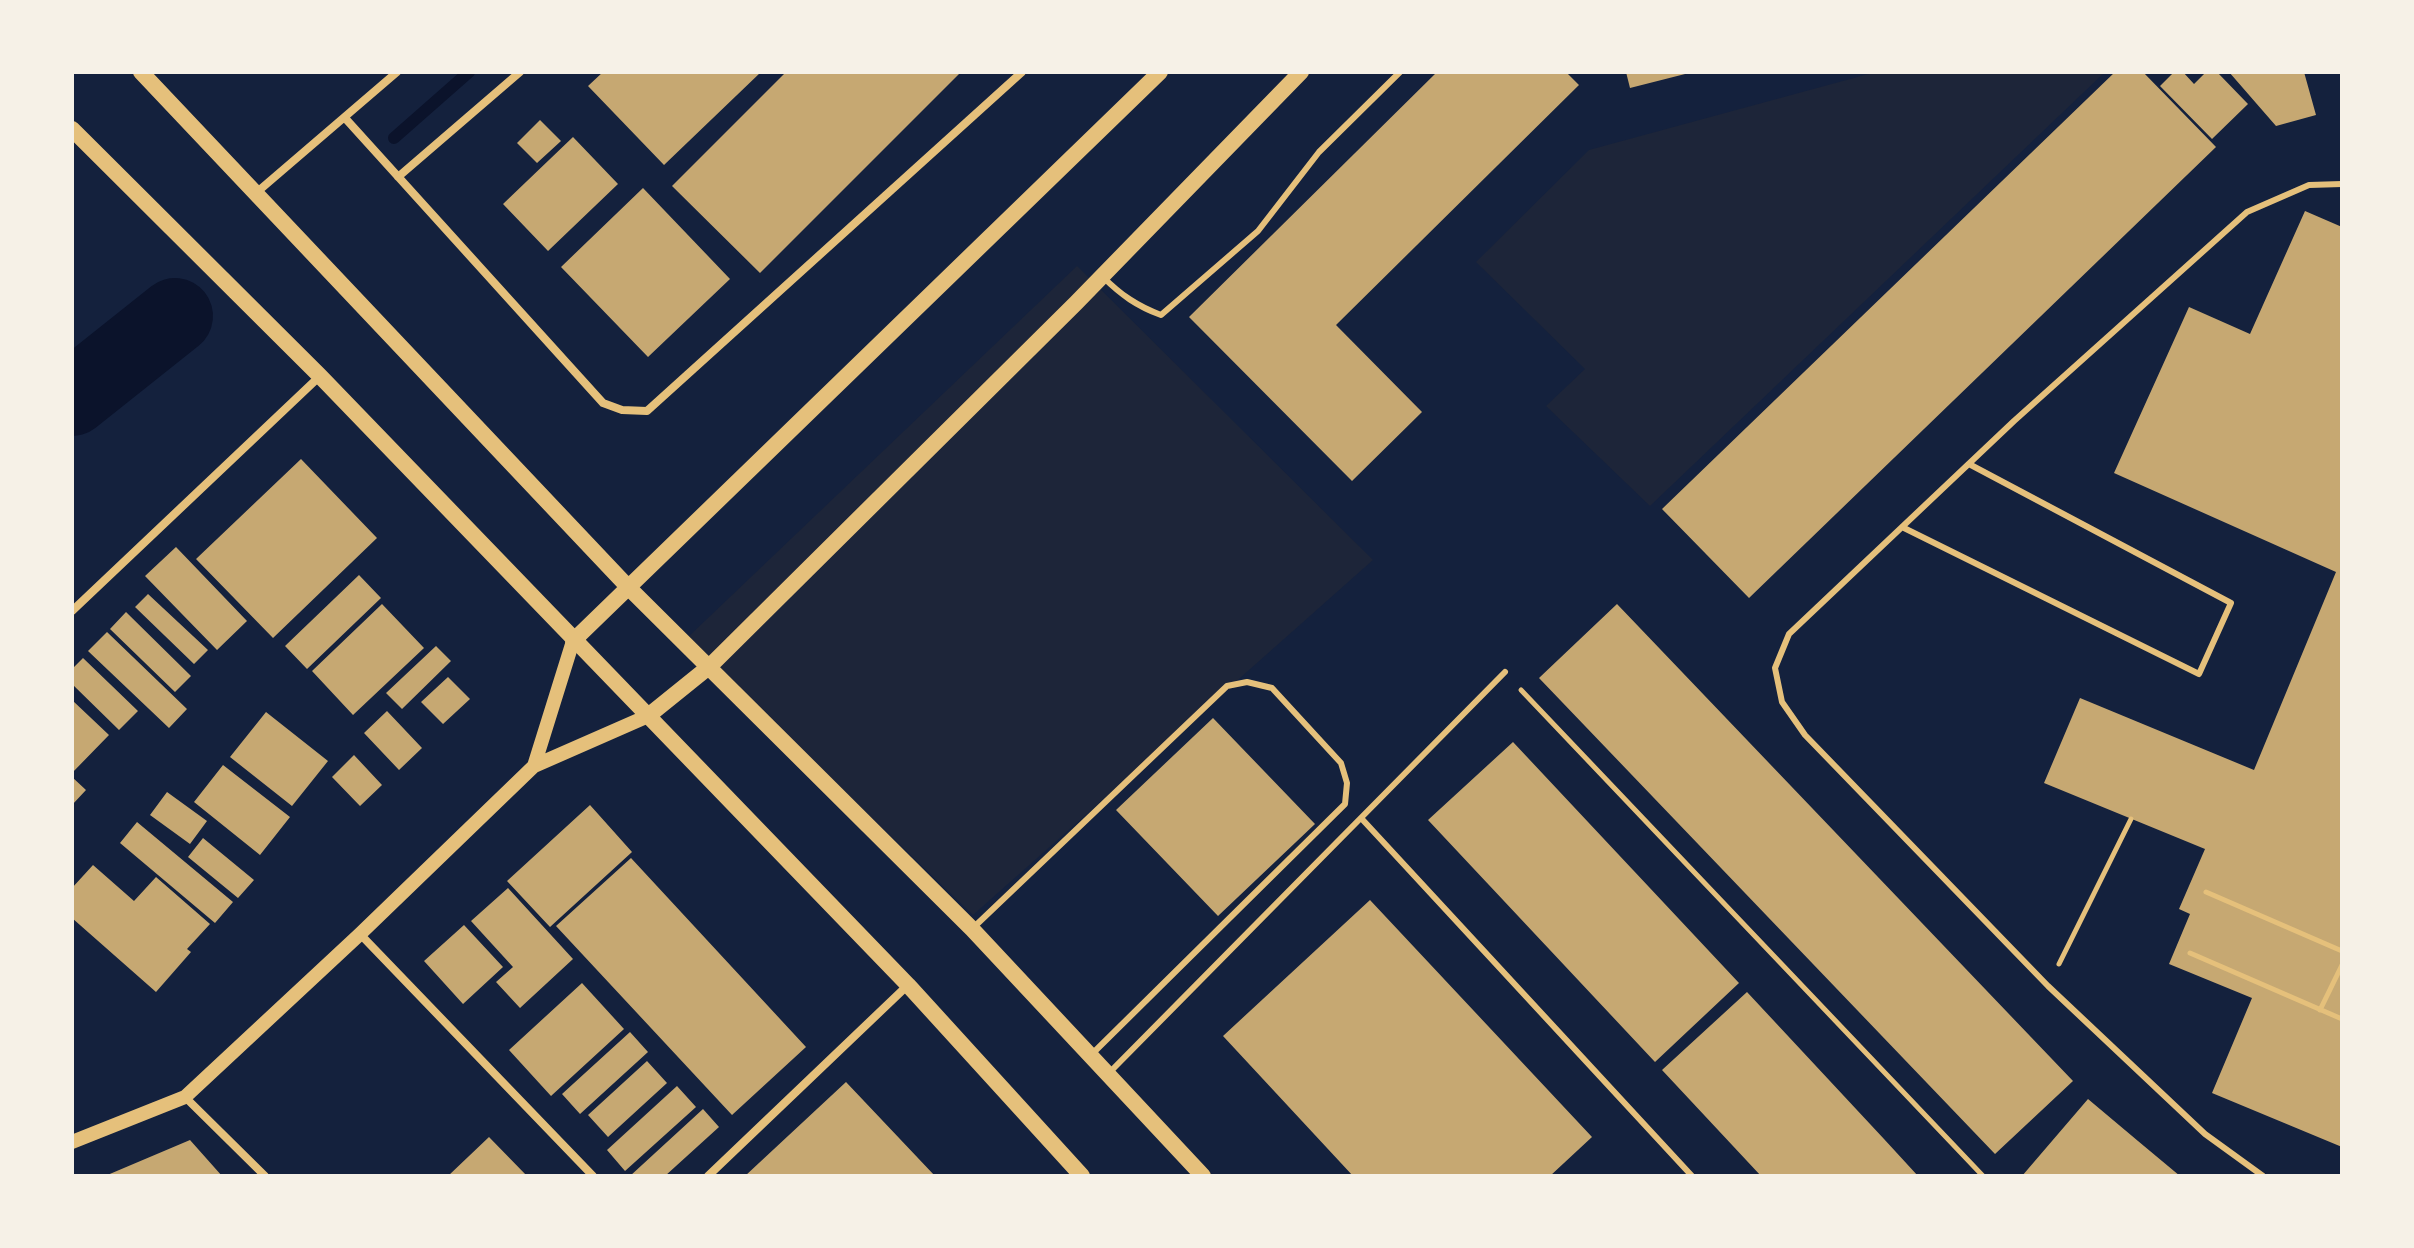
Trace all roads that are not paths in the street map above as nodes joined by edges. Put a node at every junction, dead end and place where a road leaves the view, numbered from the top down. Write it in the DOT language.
graph roads {
  1 [pos="141,72"];
  2 [pos="397,72"];
  3 [pos="520,72"];
  4 [pos="1022,72"];
  5 [pos="1160,72"];
  6 [pos="1301,72"];
  7 [pos="1400,72"];
  8 [pos="345,118"];
  9 [pos="72,129"];
  10 [pos="398,177"];
  11 [pos="2342,184"];
  12 [pos="261,198"];
  13 [pos="1102,277"];
  14 [pos="320,376"];
  15 [pos="1969,464"];
  16 [pos="1902,527"];
  17 [pos="629,588"];
  18 [pos="72,611"];
  19 [pos="573,641"];
  20 [pos="710,666"];
  21 [pos="1505,672"];
  22 [pos="648,716"];
  23 [pos="534,766"];
  24 [pos="1361,818"];
  25 [pos="972,929"];
  26 [pos="360,934"];
  27 [pos="908,985"];
  28 [pos="1090,1056"];
  29 [pos="1108,1074"];
  30 [pos="185,1097"];
  31 [pos="72,1142"];
  32 [pos="265,1176"];
  33 [pos="593,1176"];
  34 [pos="708,1176"];
  35 [pos="1082,1176"];
  36 [pos="1203,1176"];
  37 [pos="1692,1176"];
  38 [pos="2263,1176"];
  1 -- 12 [label="main road"];
  2 -- 8 [label="street"];
  3 -- 10 [label="street"];
  4 -- 10 [label="street"];
  5 -- 17 [label="main road"];
  6 -- 13 [label="main road"];
  7 -- 13 [label="lane"];
  8 -- 10 [label="street"];
  8 -- 12 [label="street"];
  9 -- 14 [label="main road"];
  11 -- 15 [label="lane"];
  12 -- 17 [label="main road"];
  13 -- 20 [label="main road"];
  14 -- 18 [label="street"];
  14 -- 19 [label="main road"];
  15 -- 16 [label="lane"];
  15 -- 16 [label="lane"];
  16 -- 38 [label="lane"];
  17 -- 19 [label="main road"];
  17 -- 20 [label="main road"];
  19 -- 22 [label="main road"];
  19 -- 23 [label="street"];
  20 -- 22 [label="main road"];
  20 -- 25 [label="main road"];
  21 -- 24 [label="lane"];
  22 -- 23 [label="street"];
  22 -- 27 [label="main road"];
  23 -- 26 [label="street"];
  24 -- 29 [label="lane"];
  24 -- 37 [label="lane"];
  25 -- 28 [label="main road"];
  25 -- 28 [label="lane"];
  26 -- 30 [label="street"];
  26 -- 33 [label="street"];
  27 -- 34 [label="street"];
  27 -- 35 [label="main road"];
  28 -- 29 [label="main road"];
  29 -- 36 [label="main road"];
  30 -- 31 [label="street"];
  30 -- 32 [label="street"];
}
